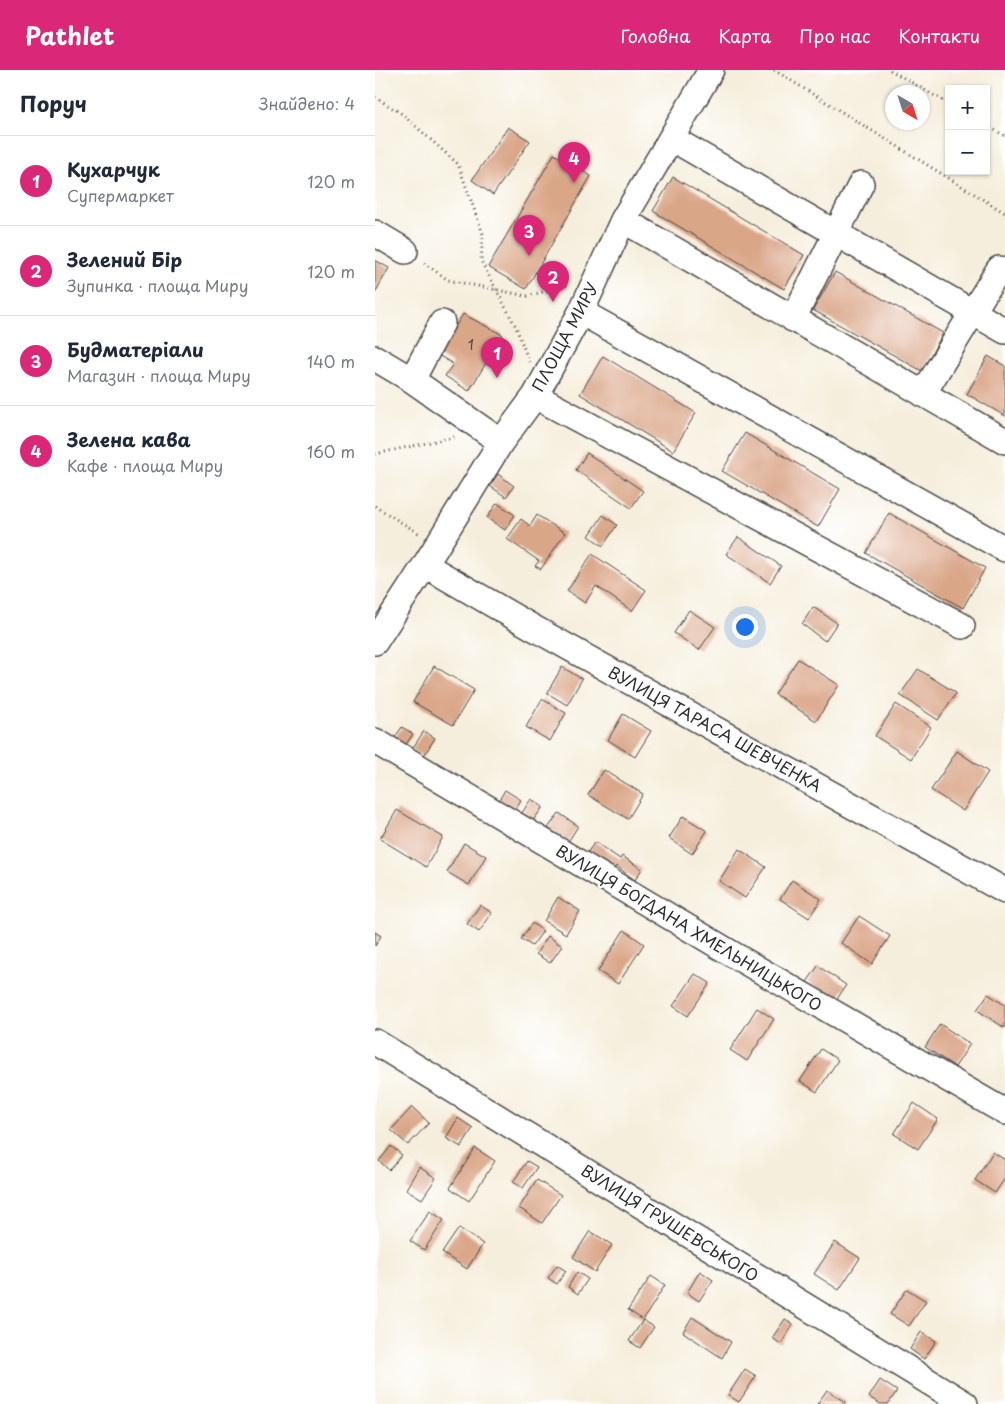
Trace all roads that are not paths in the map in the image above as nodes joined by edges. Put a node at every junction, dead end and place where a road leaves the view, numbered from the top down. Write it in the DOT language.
graph roads {
  1 [pos="711,70"];
  2 [pos="671,138"];
  3 [pos="861,184"];
  4 [pos="623,220"];
  5 [pos="375,233"];
  6 [pos="837,234"];
  7 [pos="405,251"];
  8 [pos="1005,271"];
  9 [pos="581,312"];
  10 [pos="971,312"];
  11 [pos="793,319"];
  12 [pos="443,323"];
  13 [pos="1005,331"];
  14 [pos="375,358"];
  15 [pos="412,380"];
  16 [pos="536,392"];
  17 [pos="923,394"];
  18 [pos="493,436"];
  19 [pos="1005,442"];
  20 [pos="1005,549"];
  21 [pos="431,556"];
  22 [pos="962,626"];
  23 [pos="375,642"];
  24 [pos="375,741"];
  25 [pos="1005,892"];
  26 [pos="375,1042"];
  27 [pos="1005,1112"];
  28 [pos="965,1404"];
  1 -- 2 [label="street, ПЛОЩА МИРУ"];
  2 -- 4 [label="street, ПЛОЩА МИРУ"];
  2 -- 6 [label="street"];
  3 -- 6 [label="street"];
  4 -- 9 [label="street, ПЛОЩА МИРУ"];
  4 -- 11 [label="street"];
  5 -- 7 [label="street"];
  6 -- 10 [label="street"];
  6 -- 11 [label="street"];
  8 -- 10 [label="street"];
  9 -- 16 [label="street, ПЛОЩА МИРУ"];
  9 -- 20 [label="street"];
  10 -- 13 [label="street"];
  10 -- 17 [label="street"];
  11 -- 17 [label="street"];
  12 -- 15 [label="street"];
  14 -- 15 [label="street"];
  15 -- 18 [label="street"];
  16 -- 18 [label="street, ПЛОЩА МИРУ"];
  16 -- 22 [label="street"];
  17 -- 19 [label="street"];
  18 -- 21 [label="street, ПЛОЩА МИРУ"];
  21 -- 23 [label="street, ПЛОЩА МИРУ"];
  21 -- 25 [label="street, ВУЛИЦЯ ТАРАСА ШЕВЧЕНКА"];
  24 -- 27 [label="street, ВУЛИЦЯ БОГДАНА ХМЕЛЬНИЦЬКОГО"];
  26 -- 28 [label="street, ВУЛИЦЯ ГРУШЕВСЬКОГО"];
}
